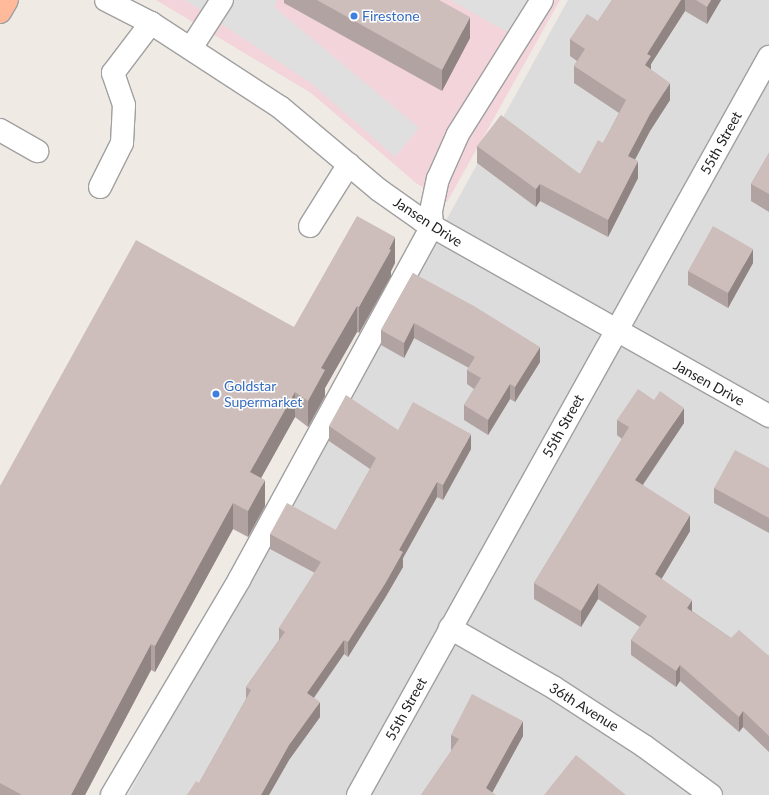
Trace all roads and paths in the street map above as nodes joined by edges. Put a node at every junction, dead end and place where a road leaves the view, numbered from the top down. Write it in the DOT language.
graph roads {
  1 [pos="7,0"];
  2 [pos="106,0"];
  3 [pos="222,0"];
  4 [pos="542,0"];
  5 [pos="0,12"];
  6 [pos="151,23"];
  7 [pos="190,48"];
  8 [pos="769,57"];
  9 [pos="0,130"];
  10 [pos="37,151"];
  11 [pos="349,164"];
  12 [pos="100,187"];
  13 [pos="310,226"];
  14 [pos="432,226"];
  15 [pos="616,330"];
  16 [pos="769,416"];
  17 [pos="450,628"];
  18 [pos="112,795"];
  19 [pos="358,795"];
  20 [pos="711,795"];
  1 -- 5 [label="main road"];
  2 -- 6 [label="street, Jansen Drive"];
  3 -- 7 [label="street"];
  4 -- 14 [label="street"];
  6 -- 7 [label="street, Jansen Drive"];
  6 -- 12 [label="street"];
  7 -- 11 [label="street, Jansen Drive"];
  8 -- 15 [label="street, 55th Street"];
  9 -- 10 [label="street"];
  11 -- 13 [label="street"];
  11 -- 14 [label="street, Jansen Drive"];
  14 -- 15 [label="street, Jansen Drive"];
  14 -- 18 [label="street"];
  15 -- 16 [label="street, Jansen Drive"];
  15 -- 17 [label="street, 55th Street"];
  17 -- 19 [label="street, 55th Street"];
  17 -- 20 [label="street, 36th Avenue"];
}
